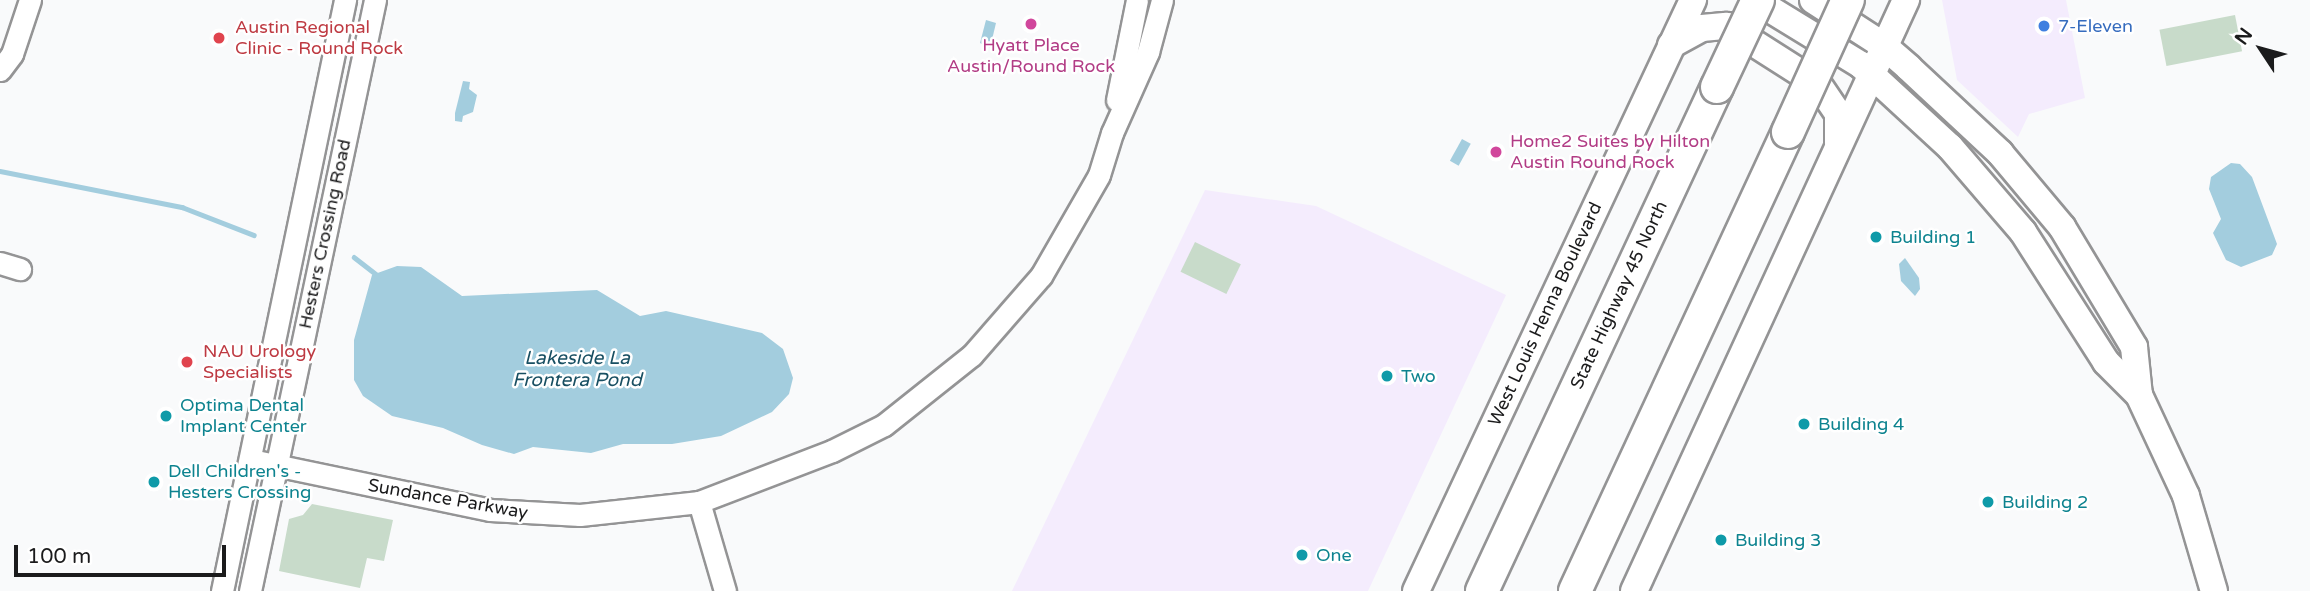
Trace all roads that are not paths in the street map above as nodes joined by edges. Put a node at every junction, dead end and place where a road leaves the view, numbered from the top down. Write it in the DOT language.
graph roads {
  1 [pos="30,0"];
  2 [pos="345,0"];
  3 [pos="375,0"];
  4 [pos="1137,0"];
  5 [pos="1162,0"];
  6 [pos="1677,0"];
  7 [pos="1693,0"];
  8 [pos="1756,0"];
  9 [pos="1813,0"];
  10 [pos="1848,0"];
  11 [pos="1906,0"];
  12 [pos="1671,45"];
  13 [pos="1884,46"];
  14 [pos="0,70"];
  15 [pos="1870,77"];
  16 [pos="1112,133"];
  17 [pos="1838,146"];
  18 [pos="2048,210"];
  19 [pos="2023,232"];
  20 [pos="2139,395"];
  21 [pos="251,460"];
  22 [pos="275,465"];
  23 [pos="699,502"];
  24 [pos="222,591"];
  25 [pos="250,591"];
  26 [pos="725,591"];
  27 [pos="1416,591"];
  28 [pos="1482,591"];
  29 [pos="1575,591"];
  30 [pos="1634,591"];
  31 [pos="2214,591"];
  1 -- 14 [label="street"];
  2 -- 21 [label="street, Hesters Crossing Road"];
  3 -- 22 [label="street, Hesters Crossing Road"];
  4 -- 16 [label="street, Sundance Parkway"];
  5 -- 16 [label="street, Sundance Parkway"];
  6 -- 12 [label="main road"];
  7 -- 12 [label="main road, West Louis Henna Boulevard"];
  8 -- 15 [label="main road"];
  8 -- 28 [label="highway, State Highway 45 North, bridge"];
  9 -- 13 [label="main road"];
  10 -- 29 [label="highway, bridge"];
  11 -- 13 [label="main road"];
  12 -- 17 [label="main road"];
  12 -- 27 [label="main road, West Louis Henna Boulevard"];
  13 -- 15 [label="main road"];
  13 -- 18 [label="main road"];
  15 -- 17 [label="main road"];
  15 -- 19 [label="main road"];
  16 -- 23 [label="street, Sundance Parkway"];
  17 -- 30 [label="main road"];
  18 -- 19 [label="main road"];
  18 -- 20 [label="main road"];
  19 -- 20 [label="main road"];
  20 -- 31 [label="main road"];
  21 -- 22 [label="street, Sundance Parkway"];
  21 -- 24 [label="street, Hesters Crossing Road"];
  22 -- 23 [label="street, Sundance Parkway"];
  22 -- 25 [label="street, Hesters Crossing Road"];
  23 -- 26 [label="street"];
}
